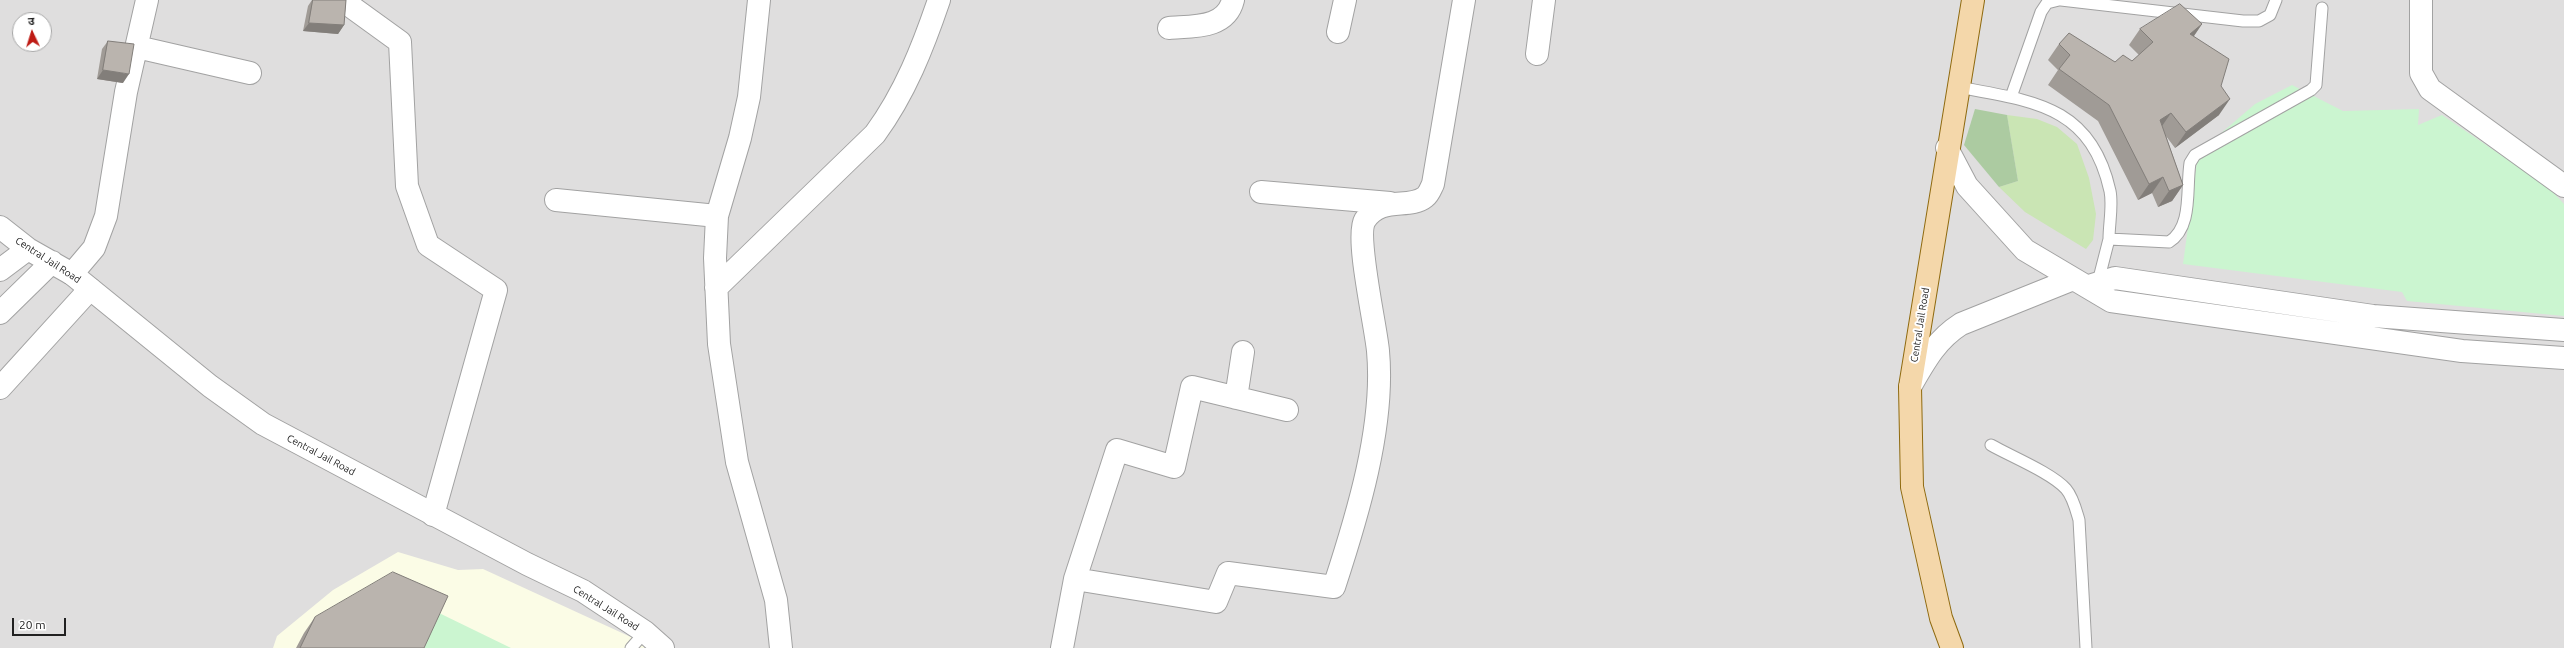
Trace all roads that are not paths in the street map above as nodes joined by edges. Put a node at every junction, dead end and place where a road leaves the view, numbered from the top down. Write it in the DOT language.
graph roads {
  1 [pos="147,0"];
  2 [pos="342,0"];
  3 [pos="759,0"];
  4 [pos="940,0"];
  5 [pos="1233,0"];
  6 [pos="1345,0"];
  7 [pos="1464,0"];
  8 [pos="1544,0"];
  9 [pos="1973,0"];
  10 [pos="2060,0"];
  11 [pos="2276,0"];
  12 [pos="2421,0"];
  13 [pos="2322,8"];
  14 [pos="1169,28"];
  15 [pos="1338,32"];
  16 [pos="137,47"];
  17 [pos="1537,54"];
  18 [pos="250,73"];
  19 [pos="1958,87"];
  20 [pos="2011,97"];
  21 [pos="1947,148"];
  22 [pos="2564,186"];
  23 [pos="1260,192"];
  24 [pos="556,200"];
  25 [pos="1390,203"];
  26 [pos="717,216"];
  27 [pos="0,227"];
  28 [pos="2109,239"];
  29 [pos="28,249"];
  30 [pos="52,262"];
  31 [pos="0,270"];
  32 [pos="72,274"];
  33 [pos="2087,282"];
  34 [pos="716,288"];
  35 [pos="90,289"];
  36 [pos="0,313"];
  37 [pos="2564,330"];
  38 [pos="1243,352"];
  39 [pos="2564,358"];
  40 [pos="1910,387"];
  41 [pos="0,388"];
  42 [pos="1236,398"];
  43 [pos="1287,410"];
  44 [pos="1991,445"];
  45 [pos="434,515"];
  46 [pos="1075,579"];
  47 [pos="635,634"];
  48 [pos="663,648"];
  49 [pos="781,648"];
  50 [pos="1062,648"];
  51 [pos="1952,648"];
  52 [pos="2086,648"];
  1 -- 16 [label="street"];
  2 -- 45 [label="street"];
  3 -- 26 [label="street"];
  4 -- 34 [label="street"];
  5 -- 14 [label="street"];
  6 -- 15 [label="street"];
  7 -- 25 [label="street"];
  8 -- 17 [label="street"];
  9 -- 19 [label="main road, Central Jail Road"];
  10 -- 11 [label="lane"];
  10 -- 20 [label="lane"];
  12 -- 22 [label="street"];
  13 -- 28 [label="lane"];
  16 -- 18 [label="street"];
  16 -- 32 [label="street"];
  19 -- 20 [label="lane"];
  19 -- 21 [label="main road, Central Jail Road"];
  20 -- 28 [label="lane"];
  21 -- 33 [label="street"];
  21 -- 40 [label="main road, Central Jail Road"];
  23 -- 25 [label="street"];
  24 -- 26 [label="street"];
  25 -- 46 [label="street"];
  26 -- 34 [label="street"];
  27 -- 29 [label="street, Central Jail Road"];
  28 -- 33 [label="lane"];
  29 -- 30 [label="street, Central Jail Road"];
  29 -- 31 [label="street"];
  30 -- 32 [label="street, Central Jail Road"];
  30 -- 36 [label="street"];
  32 -- 35 [label="street, Central Jail Road"];
  33 -- 37 [label="street"];
  33 -- 39 [label="street"];
  33 -- 40 [label="street"];
  34 -- 49 [label="street"];
  35 -- 41 [label="street"];
  35 -- 45 [label="street, Central Jail Road"];
  38 -- 42 [label="street"];
  40 -- 51 [label="main road, Central Jail Road"];
  42 -- 43 [label="street"];
  42 -- 46 [label="street"];
  44 -- 52 [label="lane"];
  45 -- 47 [label="street, Central Jail Road"];
  46 -- 50 [label="street"];
  47 -- 48 [label="street, Central Jail Road"];
}
